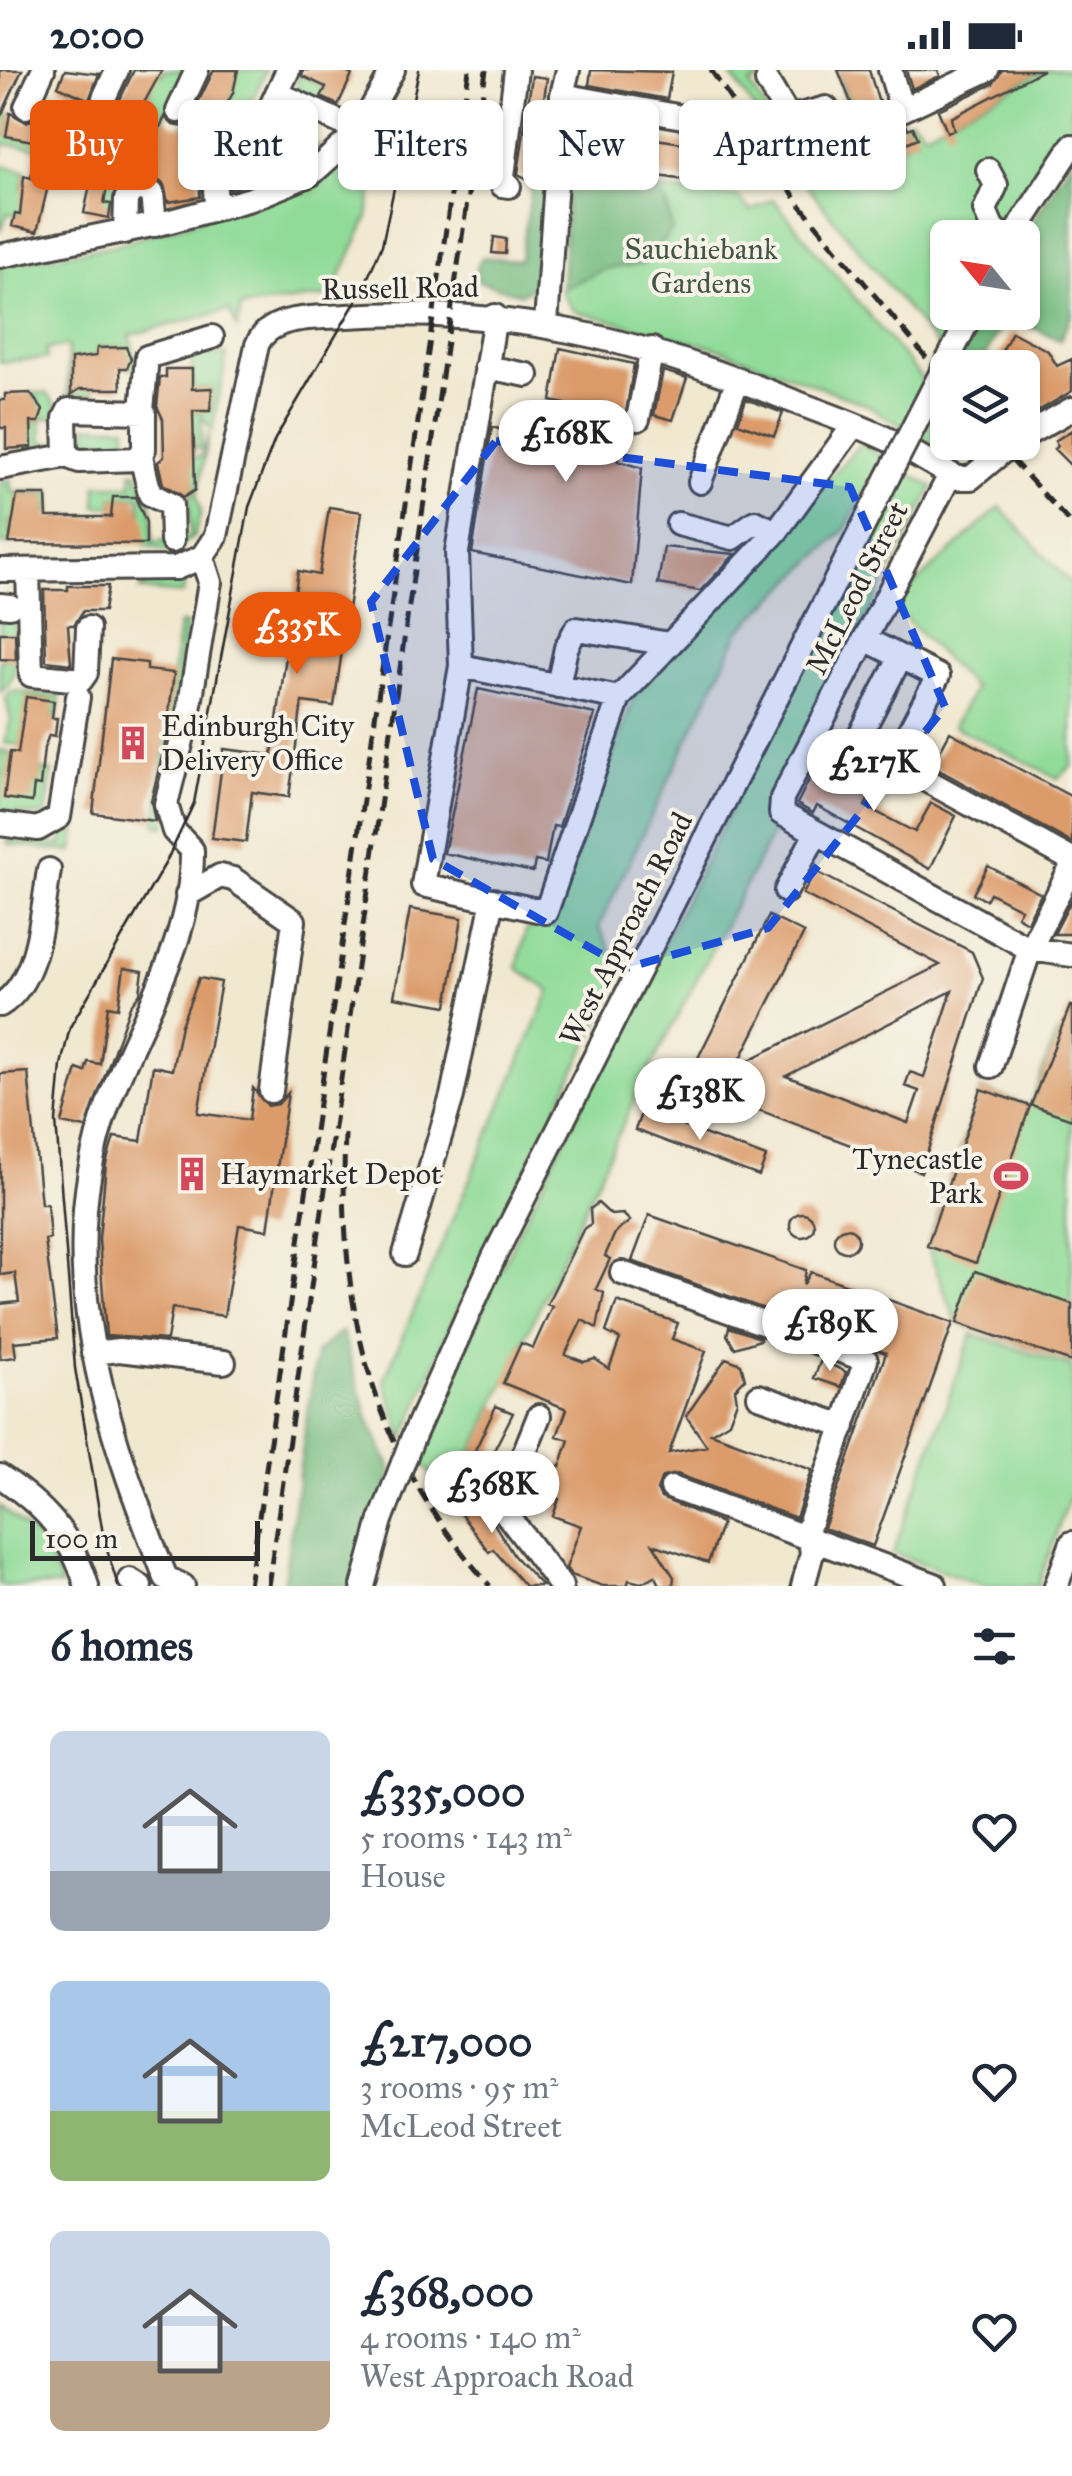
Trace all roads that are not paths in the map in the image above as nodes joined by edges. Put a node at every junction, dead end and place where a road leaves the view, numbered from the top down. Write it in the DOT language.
graph roads {
  1 [pos="43,70"];
  2 [pos="117,70"];
  3 [pos="197,70"];
  4 [pos="288,70"];
  5 [pos="393,70"];
  6 [pos="516,70"];
  7 [pos="568,70"];
  8 [pos="890,70"];
  9 [pos="988,70"];
  10 [pos="767,81"];
  11 [pos="277,93"];
  12 [pos="562,96"];
  13 [pos="104,98"];
  14 [pos="183,100"];
  15 [pos="274,100"];
  16 [pos="376,100"];
  17 [pos="778,100"];
  18 [pos="26,106"];
  19 [pos="679,116"];
  20 [pos="338,121"];
  21 [pos="1072,146"];
  22 [pos="338,149"];
  23 [pos="988,170"];
  24 [pos="509,186"];
  25 [pos="215,190"];
  26 [pos="216,207"];
  27 [pos="989,220"];
  28 [pos="1024,220"];
  29 [pos="156,225"];
  30 [pos="125,232"];
  31 [pos="0,256"];
  32 [pos="495,316"];
  33 [pos="546,324"];
  34 [pos="963,330"];
  35 [pos="212,337"];
  36 [pos="652,349"];
  37 [pos="486,367"];
  38 [pos="526,376"];
  39 [pos="738,379"];
  40 [pos="142,410"];
  41 [pos="1072,410"];
  42 [pos="638,419"];
  43 [pos="854,425"];
  44 [pos="1040,427"];
  45 [pos="66,456"];
  46 [pos="142,456"];
  47 [pos="992,460"];
  48 [pos="0,468"];
  49 [pos="950,474"];
  50 [pos="700,482"];
  51 [pos="678,524"];
  52 [pos="771,538"];
  53 [pos="172,541"];
  54 [pos="202,557"];
  55 [pos="0,570"];
  56 [pos="28,570"];
  57 [pos="88,628"];
  58 [pos="865,638"];
  59 [pos="670,644"];
  60 [pos="900,658"];
  61 [pos="461,666"];
  62 [pos="558,686"];
  63 [pos="78,697"];
  64 [pos="619,698"];
  65 [pos="893,762"];
  66 [pos="0,824"];
  67 [pos="815,835"];
  68 [pos="1072,863"];
  69 [pos="49,870"];
  70 [pos="786,891"];
  71 [pos="187,895"];
  72 [pos="493,900"];
  73 [pos="1030,948"];
  74 [pos="1072,955"];
  75 [pos="0,1005"];
  76 [pos="991,1066"];
  77 [pos="271,1091"];
  78 [pos="404,1254"];
  79 [pos="622,1273"];
  80 [pos="93,1353"];
  81 [pos="224,1362"];
  82 [pos="758,1396"];
  83 [pos="538,1416"];
  84 [pos="844,1426"];
  85 [pos="0,1476"];
  86 [pos="672,1488"];
  87 [pos="810,1541"];
  88 [pos="1072,1543"];
  89 [pos="935,1585"];
  90 [pos="87,1586"];
  91 [pos="183,1586"];
  92 [pos="363,1586"];
  93 [pos="560,1586"];
  94 [pos="803,1586"];
  95 [pos="1056,1586"];
  1 -- 18 [label="street"];
  2 -- 13 [label="street"];
  3 -- 14 [label="street"];
  4 -- 11 [label="street"];
  5 -- 16 [label="street"];
  6 -- 24 [label="street"];
  7 -- 12 [label="street"];
  8 -- 9 [label="street"];
  10 -- 17 [label="street"];
  11 -- 15 [label="street"];
  11 -- 20 [label="street"];
  12 -- 19 [label="street"];
  12 -- 33 [label="street"];
  21 -- 28 [label="street"];
  22 -- 26 [label="street"];
  23 -- 27 [label="street"];
  25 -- 26 [label="street"];
  26 -- 29 [label="street"];
  29 -- 30 [label="street"];
  29 -- 30 [label="street"];
  30 -- 31 [label="street"];
  32 -- 33 [label="street, Russell Road"];
  32 -- 37 [label="street"];
  32 -- 54 [label="street, Russell Road"];
  33 -- 36 [label="street, Russell Road"];
  34 -- 92 [label="street, West Approach Road, bridge"];
  35 -- 40 [label="street"];
  36 -- 39 [label="street, Russell Road"];
  36 -- 42 [label="street"];
  37 -- 38 [label="street"];
  37 -- 61 [label="street"];
  39 -- 43 [label="street, Russell Road"];
  39 -- 50 [label="street"];
  40 -- 45 [label="street"];
  40 -- 46 [label="street"];
  41 -- 44 [label="street"];
  43 -- 49 [label="street, Russell Road"];
  43 -- 52 [label="street"];
  45 -- 46 [label="street"];
  45 -- 48 [label="street"];
  46 -- 53 [label="street"];
  47 -- 49 [label="street"];
  49 -- 58 [label="street, McLeod Street"];
  51 -- 52 [label="street"];
  52 -- 59 [label="street"];
  54 -- 56 [label="street"];
  54 -- 71 [label="street"];
  55 -- 56 [label="street"];
  56 -- 57 [label="street"];
  58 -- 60 [label="street"];
  58 -- 67 [label="street, McLeod Street"];
  59 -- 62 [label="street"];
  59 -- 64 [label="street"];
  60 -- 65 [label="street"];
  60 -- 65 [label="street"];
  61 -- 62 [label="street"];
  61 -- 72 [label="street"];
  62 -- 64 [label="street"];
  63 -- 66 [label="street"];
  64 -- 72 [label="street"];
  65 -- 68 [label="street"];
  67 -- 70 [label="street"];
  67 -- 73 [label="street, McLeod Street"];
  68 -- 73 [label="street"];
  69 -- 75 [label="street"];
  71 -- 77 [label="street"];
  71 -- 80 [label="street"];
  72 -- 78 [label="street"];
  73 -- 74 [label="street, McLeod Street"];
  73 -- 76 [label="street"];
  79 -- 84 [label="street"];
  80 -- 81 [label="street"];
  80 -- 91 [label="street"];
  82 -- 84 [label="street"];
  83 -- 93 [label="street"];
  84 -- 87 [label="street"];
  85 -- 90 [label="street"];
  86 -- 87 [label="street"];
  87 -- 89 [label="street"];
  87 -- 94 [label="street"];
  88 -- 95 [label="street"];
}
